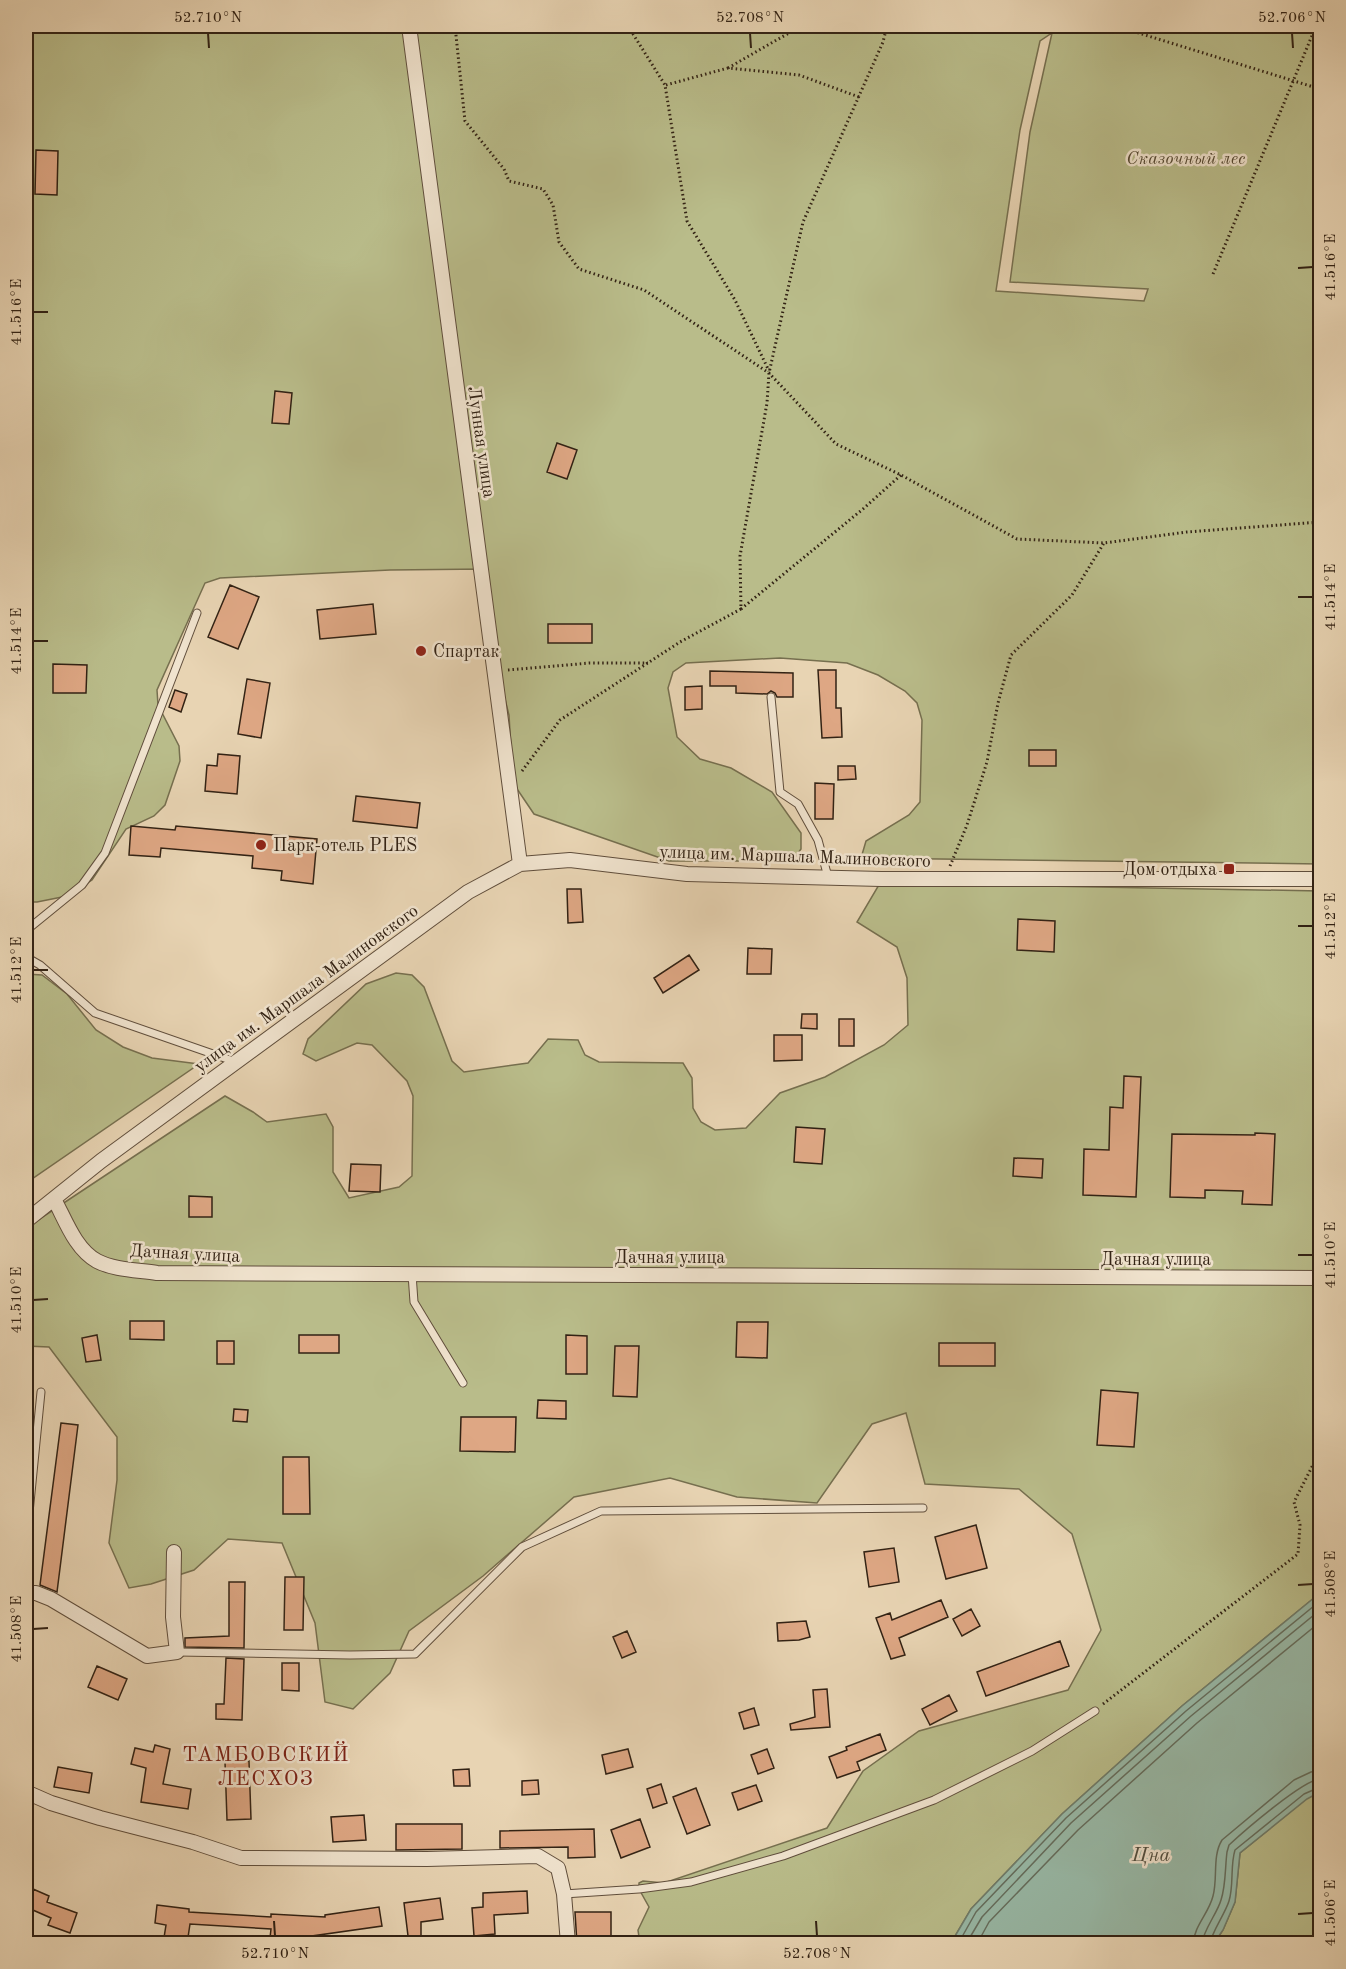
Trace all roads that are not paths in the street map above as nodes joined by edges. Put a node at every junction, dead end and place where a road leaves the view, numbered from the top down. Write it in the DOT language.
graph roads {
  1 [pos="409,26"];
  2 [pos="197,612"];
  3 [pos="771,697"];
  4 [pos="520,864"];
  5 [pos="828,877"];
  6 [pos="1319,879"];
  7 [pos="26,935"];
  8 [pos="1320,953"];
  9 [pos="26,957"];
  10 [pos="1320,1061"];
  11 [pos="236,1062"];
  12 [pos="54,1199"];
  13 [pos="26,1221"];
  14 [pos="412,1274"];
  15 [pos="1320,1278"];
  16 [pos="463,1383"];
  17 [pos="41,1392"];
  18 [pos="923,1508"];
  19 [pos="26,1543"];
  20 [pos="174,1552"];
  21 [pos="26,1593"];
  22 [pos="177,1652"];
  23 [pos="1095,1711"];
  24 [pos="26,1792"];
  25 [pos="564,1894"];
  26 [pos="568,1944"];
  1 -- 4 [label="street, Лунная улица"];
  2 -- 7 [label="lane"];
  3 -- 5 [label="lane"];
  4 -- 5 [label="street, улица им. Маршала Малиновского"];
  4 -- 11 [label="street, улица им. Маршала Малиновского"];
  5 -- 6 [label="street, улица им. Маршала Малиновского"];
  6 -- 8 [label="lane"];
  9 -- 11 [label="lane"];
  10 -- 15 [label="lane"];
  11 -- 12 [label="street, улица им. Маршала Малиновского"];
  12 -- 13 [label="street, улица им. Маршала Малиновского"];
  12 -- 14 [label="street, Дачная улица"];
  14 -- 15 [label="street, Дачная улица"];
  14 -- 16 [label="lane"];
  17 -- 19 [label="lane"];
  18 -- 22 [label="lane"];
  20 -- 22 [label="street"];
  21 -- 22 [label="street"];
  23 -- 25 [label="lane"];
  24 -- 25 [label="street"];
  25 -- 26 [label="street"];
}
